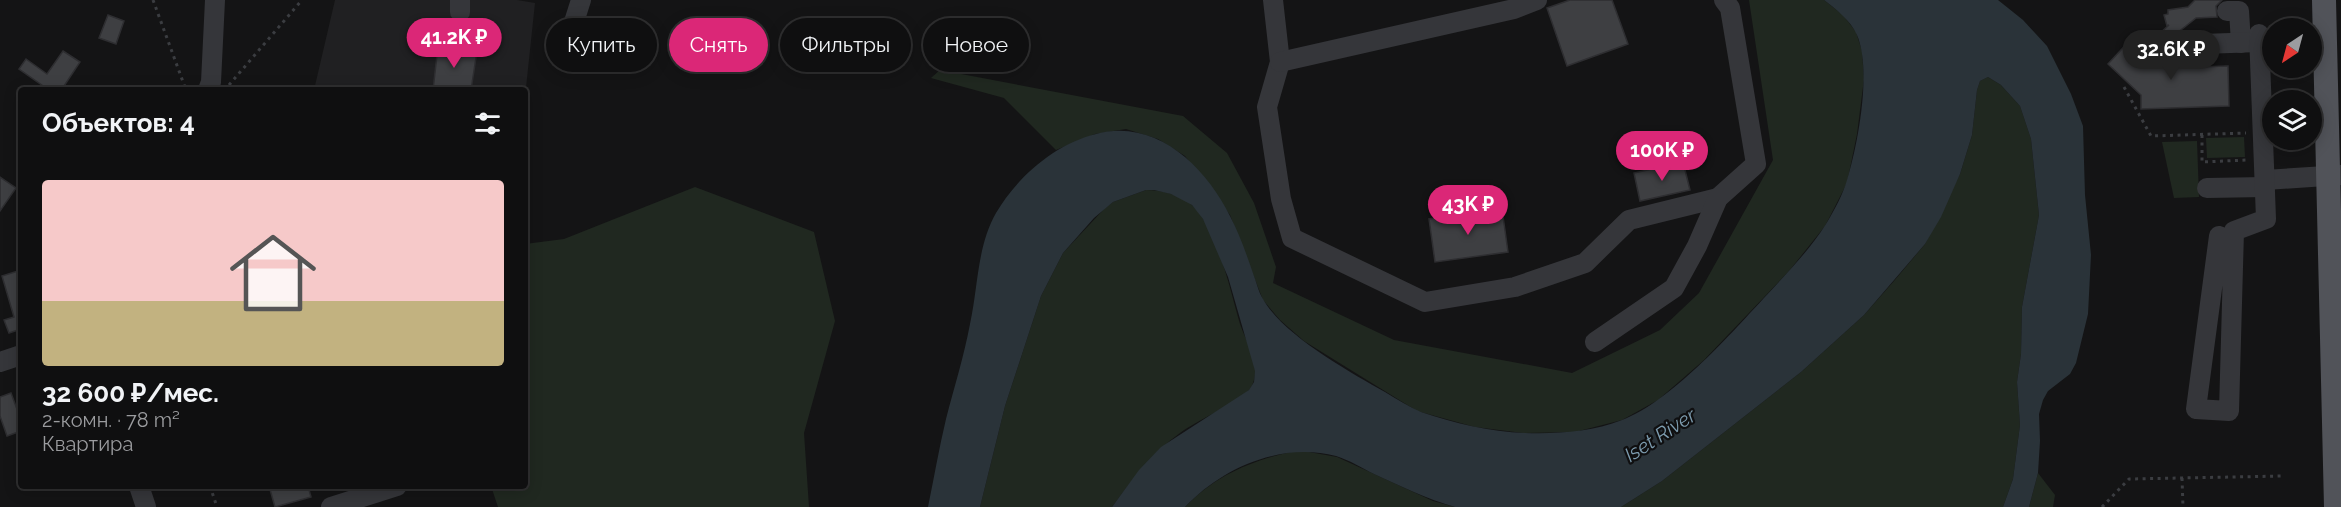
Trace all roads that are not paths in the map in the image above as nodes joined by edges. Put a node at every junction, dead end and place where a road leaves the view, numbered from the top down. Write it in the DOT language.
graph roads {
  1 [pos="215,0"];
  2 [pos="1273,0"];
  3 [pos="1537,0"];
  4 [pos="1724,0"];
  5 [pos="2324,0"];
  6 [pos="2228,11"];
  7 [pos="2253,40"];
  8 [pos="2174,45"];
  9 [pos="1280,62"];
  10 [pos="216,87"];
  11 [pos="2334,176"];
  12 [pos="2265,183"];
  13 [pos="2206,188"];
  14 [pos="1718,198"];
  15 [pos="2219,236"];
  16 [pos="1595,342"];
  17 [pos="18,356"];
  18 [pos="0,362"];
  19 [pos="140,489"];
  20 [pos="388,489"];
  21 [pos="146,507"];
  22 [pos="331,507"];
  23 [pos="2336,507"];
  1 -- 10 [label="street"];
  2 -- 9 [label="street"];
  3 -- 9 [label="street"];
  4 -- 14 [label="street"];
  5 -- 11 [label="main road"];
  6 -- 7 [label="street"];
  7 -- 8 [label="street"];
  7 -- 12 [label="street"];
  9 -- 14 [label="street"];
  11 -- 12 [label="street"];
  11 -- 23 [label="main road"];
  12 -- 13 [label="street"];
  12 -- 15 [label="street"];
  14 -- 16 [label="street"];
  17 -- 18 [label="street"];
  19 -- 21 [label="street"];
  20 -- 22 [label="street"];
}
